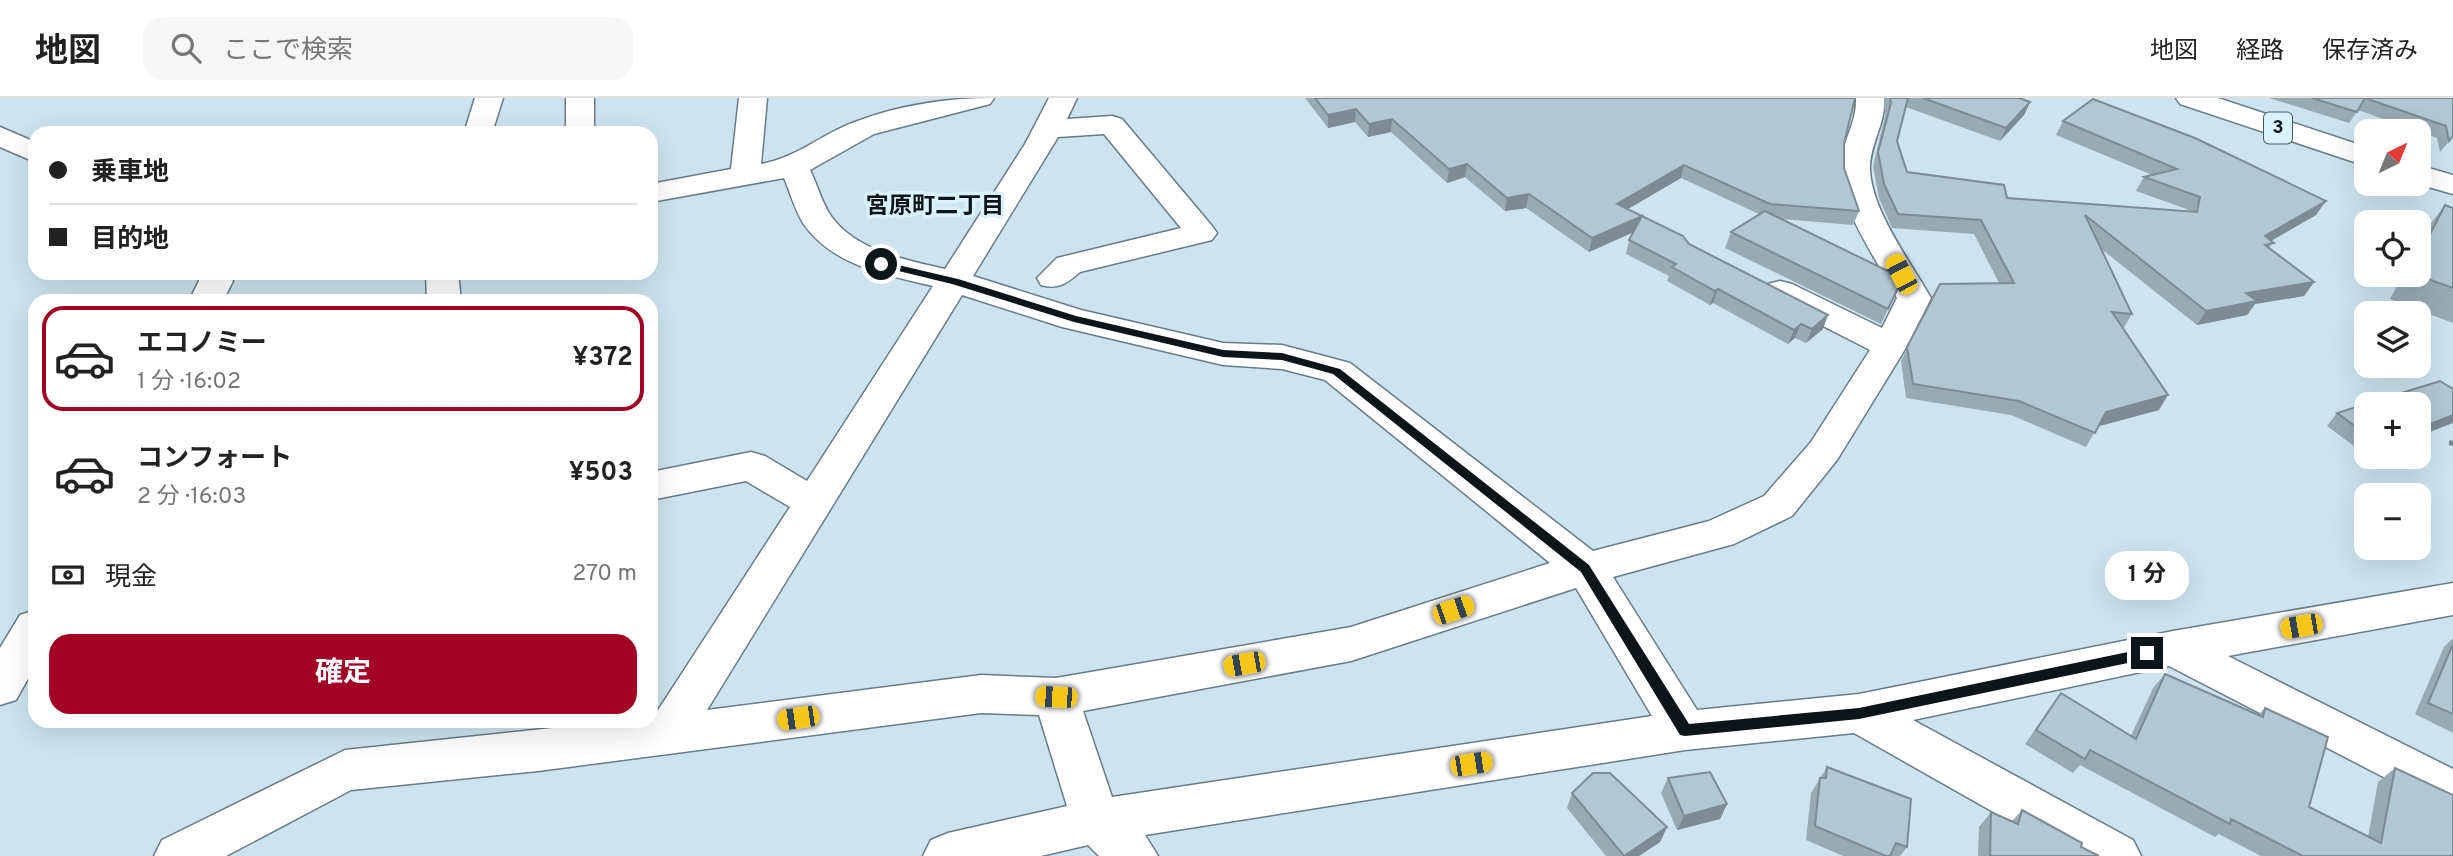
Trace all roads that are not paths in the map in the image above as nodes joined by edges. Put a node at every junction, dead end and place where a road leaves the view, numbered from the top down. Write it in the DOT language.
graph roads {
  1 [pos="489,98"];
  2 [pos="580,98"];
  3 [pos="753,98"];
  4 [pos="980,98"];
  5 [pos="1063,98"];
  6 [pos="1870,98"];
  7 [pos="2190,98"];
  8 [pos="908,108"];
  9 [pos="480,126"];
  10 [pos="580,126"];
  11 [pos="1047,129"];
  12 [pos="0,136"];
  13 [pos="28,150"];
  14 [pos="2354,154"];
  15 [pos="794,167"];
  16 [pos="745,176"];
  17 [pos="2431,178"];
  18 [pos="2453,185"];
  19 [pos="658,192"];
  20 [pos="1054,278"];
  21 [pos="1758,279"];
  22 [pos="954,281"];
  23 [pos="1889,346"];
  24 [pos="658,485"];
  25 [pos="813,503"];
  26 [pos="1585,568"];
  27 [pos="2453,599"];
  28 [pos="28,639"];
  29 [pos="2173,648"];
  30 [pos="0,688"];
  31 [pos="1056,697"];
  32 [pos="1859,713"];
  33 [pos="1685,730"];
  34 [pos="668,734"];
  35 [pos="2453,792"];
  36 [pos="1096,821"];
  37 [pos="178,856"];
  38 [pos="947,856"];
  39 [pos="1133,856"];
  40 [pos="2116,856"];
  1 -- 9 [label="street"];
  2 -- 10 [label="street"];
  3 -- 16 [label="street"];
  4 -- 8 [label="street"];
  5 -- 11 [label="street"];
  6 -- 23 [label="street"];
  7 -- 14 [label="street, 3"];
  8 -- 15 [label="street"];
  11 -- 20 [label="street"];
  11 -- 22 [label="street"];
  12 -- 13 [label="street"];
  15 -- 16 [label="street"];
  15 -- 22 [label="street"];
  16 -- 19 [label="street"];
  17 -- 18 [label="street"];
  21 -- 23 [label="street"];
  22 -- 25 [label="street"];
  22 -- 26 [label="street"];
  23 -- 26 [label="street"];
  24 -- 25 [label="street"];
  25 -- 34 [label="street"];
  26 -- 31 [label="street"];
  26 -- 33 [label="street"];
  27 -- 29 [label="street"];
  28 -- 30 [label="street"];
  29 -- 32 [label="street"];
  29 -- 35 [label="street"];
  31 -- 34 [label="street"];
  31 -- 36 [label="street"];
  32 -- 33 [label="street"];
  32 -- 40 [label="street"];
  33 -- 36 [label="street"];
  34 -- 37 [label="street"];
  36 -- 38 [label="street"];
  36 -- 39 [label="street"];
}
